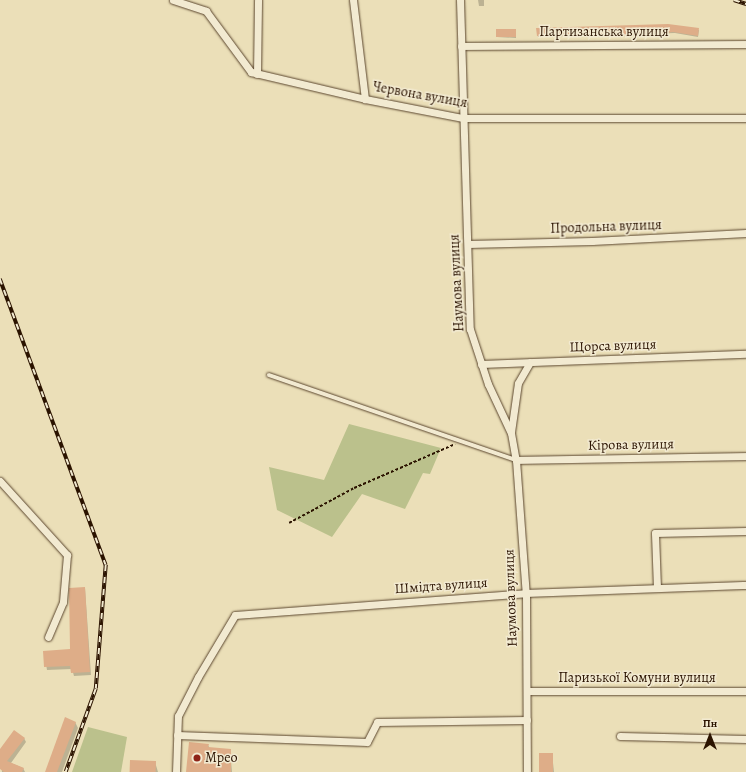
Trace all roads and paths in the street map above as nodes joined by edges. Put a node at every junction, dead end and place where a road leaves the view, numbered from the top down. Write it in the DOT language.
graph roads {
  1 [pos="173,0"];
  2 [pos="258,0"];
  3 [pos="353,0"];
  4 [pos="460,0"];
  5 [pos="746,44"];
  6 [pos="461,46"];
  7 [pos="257,74"];
  8 [pos="365,99"];
  9 [pos="464,118"];
  10 [pos="746,118"];
  11 [pos="746,233"];
  12 [pos="468,244"];
  13 [pos="746,354"];
  14 [pos="530,362"];
  15 [pos="481,364"];
  16 [pos="270,375"];
  17 [pos="511,433"];
  18 [pos="461,442"];
  19 [pos="746,456"];
  20 [pos="516,460"];
  21 [pos="0,481"];
  22 [pos="288,523"];
  23 [pos="746,531"];
  24 [pos="746,585"];
  25 [pos="657,588"];
  26 [pos="525,593"];
  27 [pos="48,637"];
  28 [pos="527,691"];
  29 [pos="746,691"];
  30 [pos="527,720"];
  31 [pos="177,735"];
  32 [pos="620,736"];
  33 [pos="746,738"];
  34 [pos="176,772"];
  35 [pos="527,772"];
  1 -- 7 [label="street, Червона вулиця"];
  2 -- 7 [label="street"];
  3 -- 8 [label="street"];
  4 -- 6 [label="street, Наумова вулиця"];
  5 -- 6 [label="street, Партизанська вулиця"];
  6 -- 9 [label="street, Наумова вулиця"];
  7 -- 8 [label="street, Червона вулиця"];
  8 -- 9 [label="street, Червона вулиця"];
  9 -- 10 [label="street, Червона вулиця"];
  9 -- 12 [label="street, Наумова вулиця"];
  11 -- 12 [label="street, Продольна вулиця"];
  12 -- 15 [label="street, Наумова вулиця"];
  13 -- 14 [label="street, Щорса вулиця"];
  14 -- 15 [label="street, Щорса вулиця"];
  14 -- 17 [label="street"];
  15 -- 17 [label="street, Наумова вулиця"];
  16 -- 18 [label="lane"];
  17 -- 20 [label="street, Наумова вулиця"];
  18 -- 20 [label="lane"];
  18 -- 22 [label="path"];
  19 -- 20 [label="street, Кірова вулиця"];
  20 -- 26 [label="street, Наумова вулиця"];
  21 -- 27 [label="street"];
  23 -- 25 [label="street"];
  24 -- 25 [label="street, Шмідта вулиця"];
  25 -- 26 [label="street, Шмідта вулиця"];
  26 -- 28 [label="street, Наумова вулиця"];
  26 -- 31 [label="street, Шмідта вулиця"];
  28 -- 29 [label="street, Паризької Комуни вулиця"];
  28 -- 30 [label="street, Наумова вулиця"];
  30 -- 31 [label="street"];
  30 -- 35 [label="street, Наумова вулиця"];
  31 -- 34 [label="street"];
  32 -- 33 [label="street"];
}
